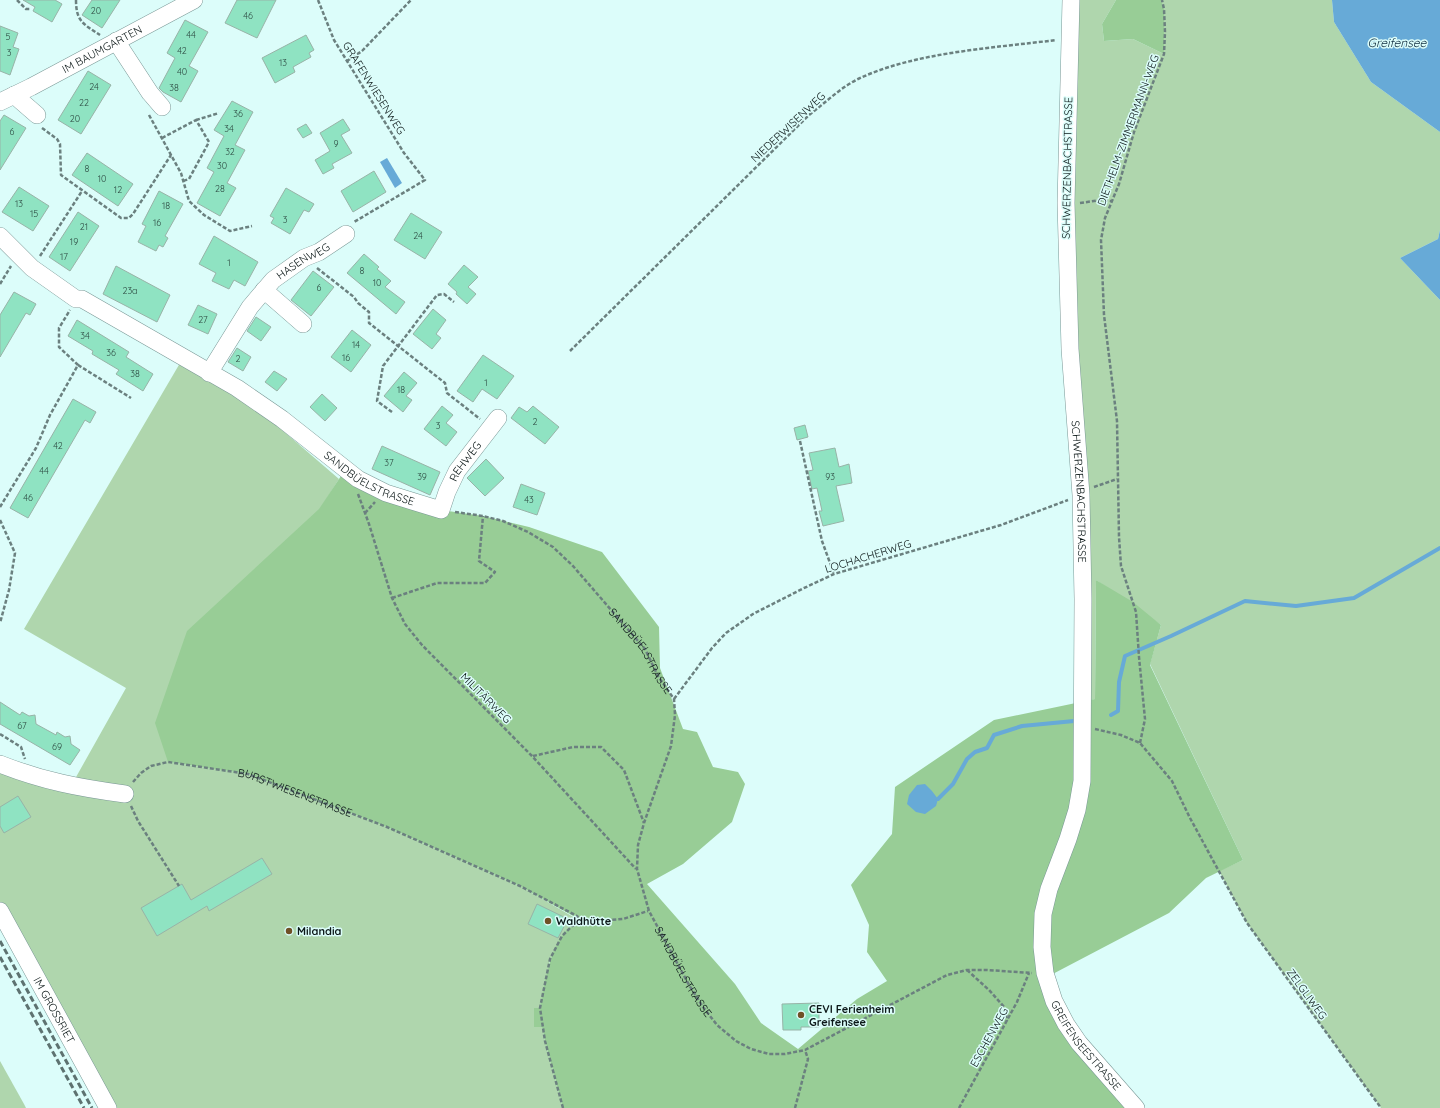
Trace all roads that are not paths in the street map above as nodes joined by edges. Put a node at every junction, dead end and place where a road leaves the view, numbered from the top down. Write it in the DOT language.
graph roads {
  1 [pos="194,0"];
  2 [pos="1071,0"];
  3 [pos="113,43"];
  4 [pos="7,98"];
  5 [pos="154,109"];
  6 [pos="37,120"];
  7 [pos="346,234"];
  8 [pos="1,240"];
  9 [pos="264,290"];
  10 [pos="303,324"];
  11 [pos="209,373"];
  12 [pos="495,423"];
  13 [pos="441,510"];
  14 [pos="0,764"];
  15 [pos="125,794"];
  16 [pos="0,911"];
  17 [pos="1040,974"];
  18 [pos="108,1108"];
  19 [pos="1136,1108"];
  1 -- 3 [label="street, IM BAUMGARTEN"];
  2 -- 17 [label="street, SCHWERZENBACHSTRASSE"];
  3 -- 4 [label="street, IM BAUMGARTEN"];
  3 -- 5 [label="street"];
  4 -- 6 [label="street"];
  7 -- 9 [label="street, HASENWEG"];
  8 -- 11 [label="street, SANDBÜELSTRASSE"];
  9 -- 10 [label="street"];
  9 -- 11 [label="street, HASENWEG"];
  11 -- 13 [label="street, SANDBÜELSTRASSE"];
  12 -- 13 [label="street, REHWEG"];
  14 -- 15 [label="street"];
  16 -- 18 [label="street, IM GROSSRIET"];
  17 -- 19 [label="street, GREIFENSEESTRASSE"];
}
